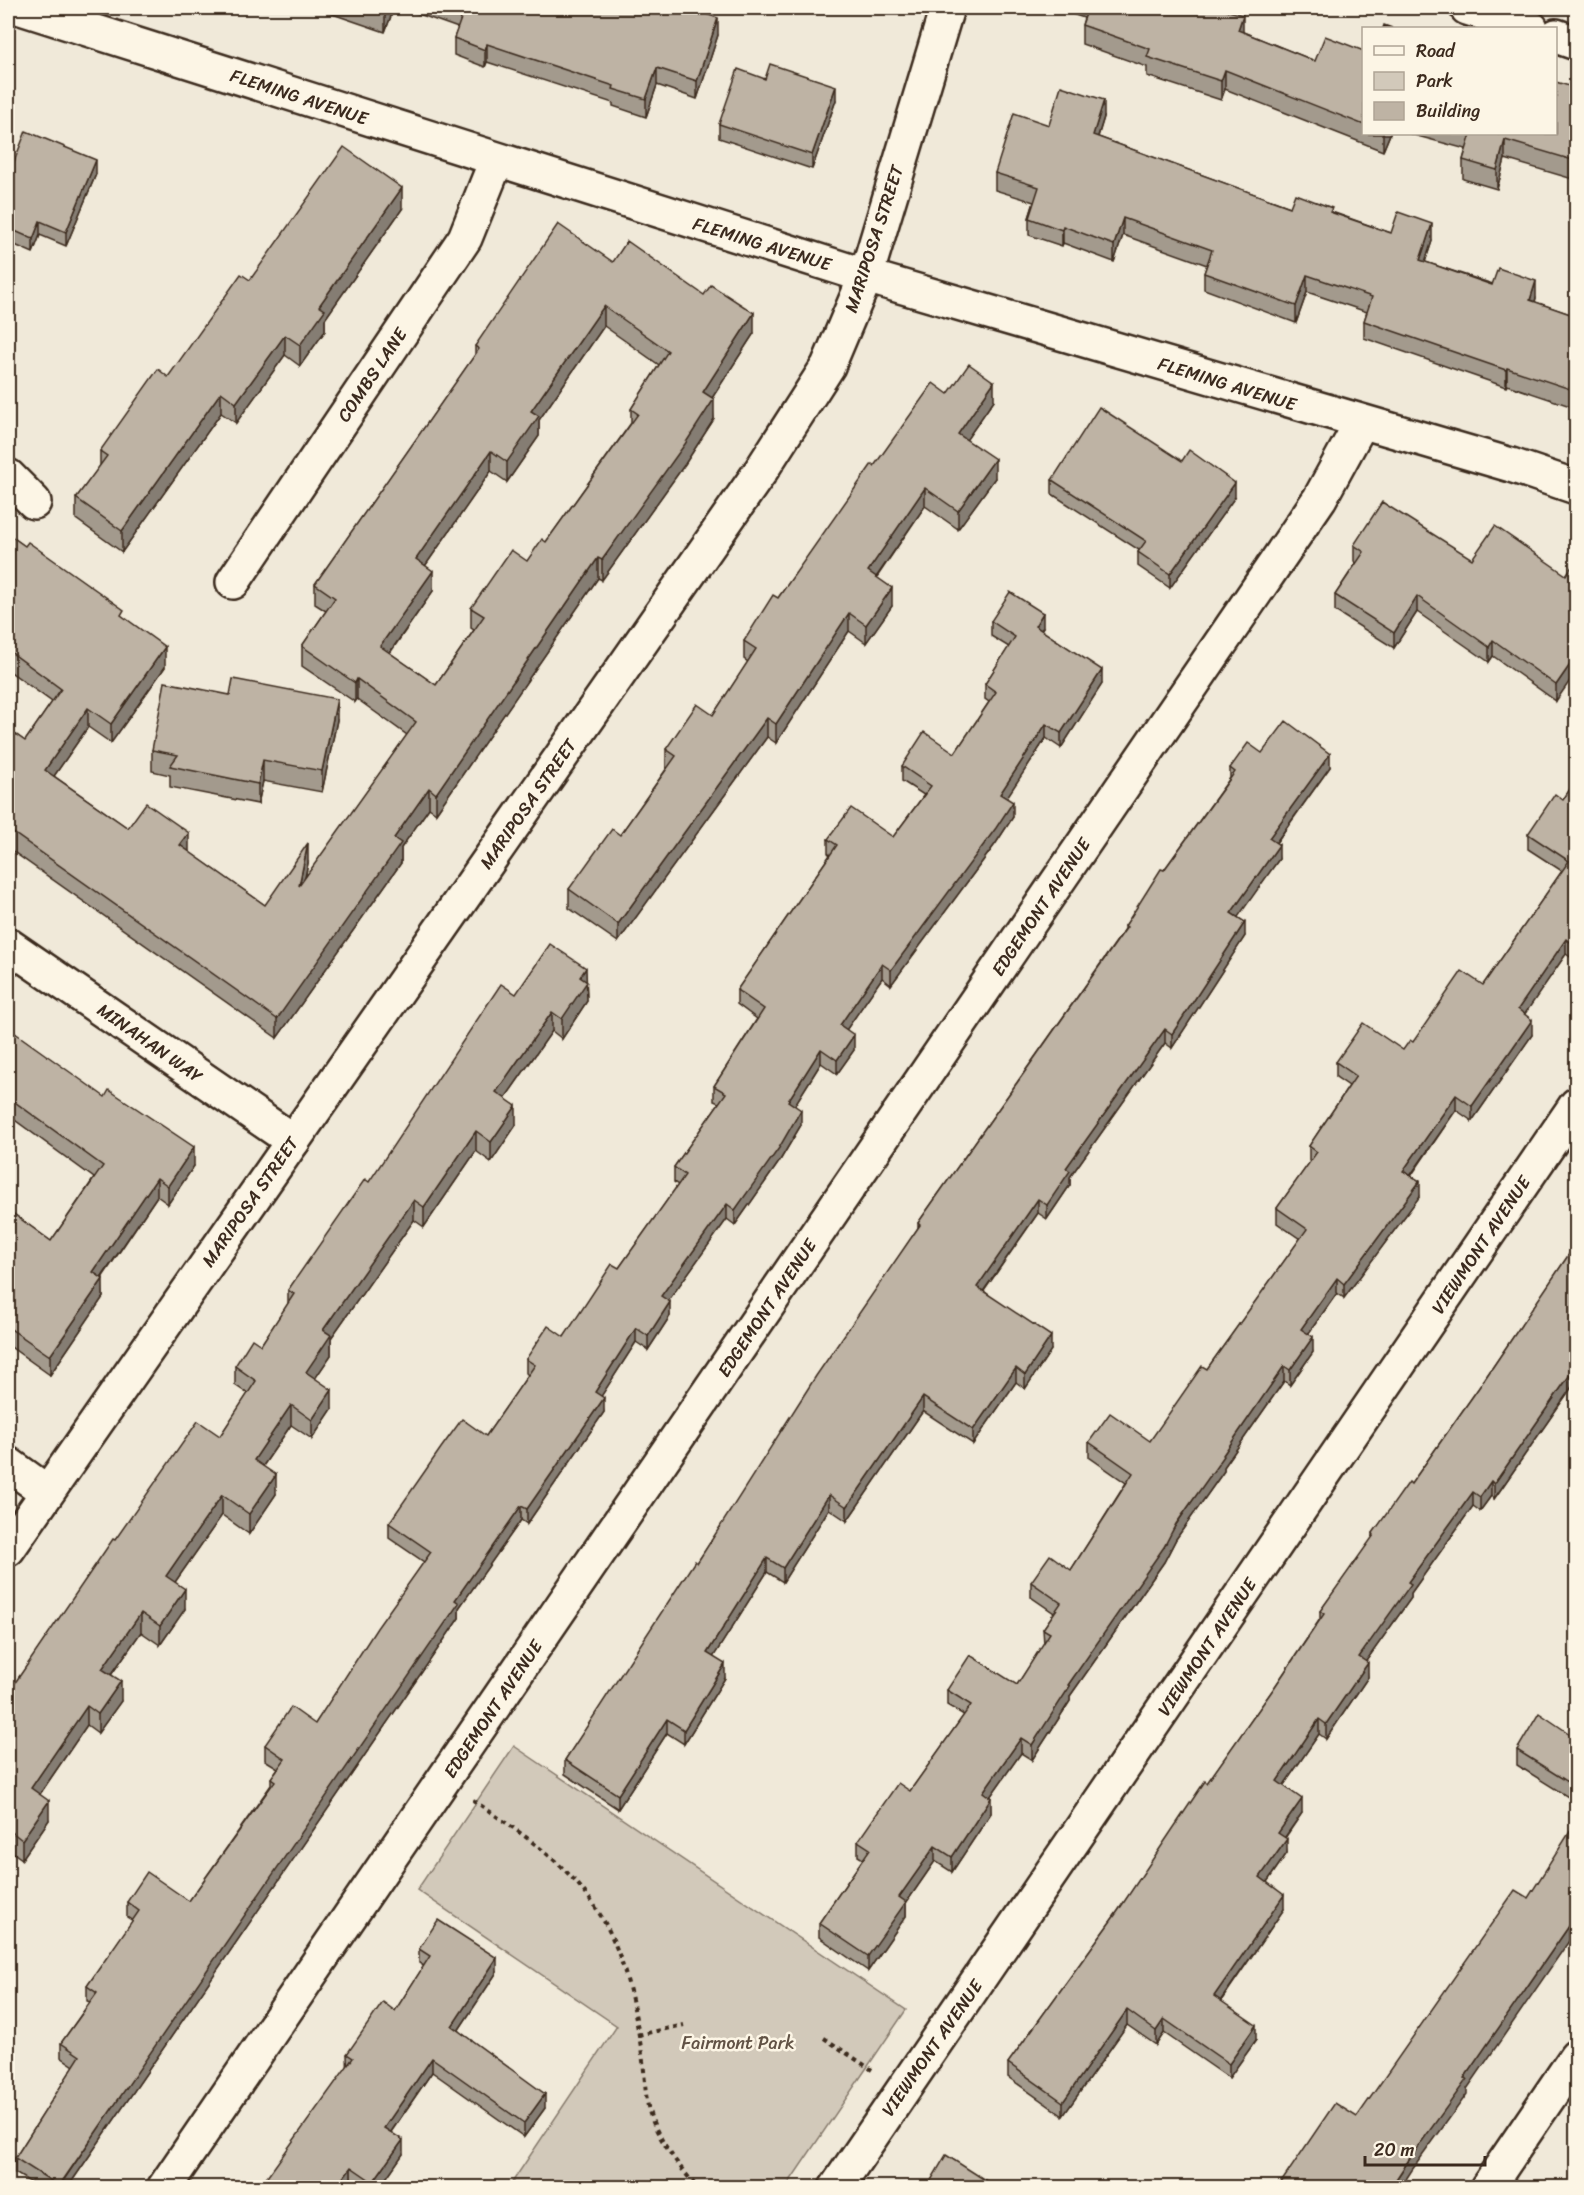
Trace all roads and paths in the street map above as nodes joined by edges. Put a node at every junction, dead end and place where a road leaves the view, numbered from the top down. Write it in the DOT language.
graph roads {
  1 [pos="21,8"];
  2 [pos="947,8"];
  3 [pos="1467,8"];
  4 [pos="1528,27"];
  5 [pos="1557,36"];
  6 [pos="1576,43"];
  7 [pos="496,160"];
  8 [pos="866,276"];
  9 [pos="1361,423"];
  10 [pos="8,476"];
  11 [pos="1576,487"];
  12 [pos="34,502"];
  13 [pos="233,582"];
  14 [pos="8,945"];
  15 [pos="1576,1105"];
  16 [pos="293,1141"];
  17 [pos="8,1464"];
  18 [pos="47,1492"];
  19 [pos="8,1549"];
  20 [pos="444,1780"];
  21 [pos="684,2025"];
  22 [pos="638,2035"];
  23 [pos="824,2038"];
  24 [pos="1576,2057"];
  25 [pos="903,2091"];
  26 [pos="164,2187"];
  27 [pos="698,2187"];
  28 [pos="836,2187"];
  29 [pos="1487,2187"];
  1 -- 7 [label="street, FLEMING AVENUE"];
  2 -- 8 [label="street, MARIPOSA STREET"];
  3 -- 4 [label="street"];
  5 -- 6 [label="street"];
  7 -- 8 [label="street, FLEMING AVENUE"];
  7 -- 13 [label="street, COMBS LANE"];
  8 -- 9 [label="street, FLEMING AVENUE"];
  8 -- 16 [label="street, MARIPOSA STREET"];
  9 -- 11 [label="street, FLEMING AVENUE"];
  9 -- 20 [label="street, EDGEMONT AVENUE"];
  10 -- 12 [label="street"];
  14 -- 16 [label="street, MINAHAN WAY"];
  15 -- 25 [label="street, VIEWMONT AVENUE"];
  16 -- 18 [label="street, MARIPOSA STREET"];
  17 -- 18 [label="street"];
  18 -- 19 [label="street, MARIPOSA STREET"];
  20 -- 22 [label="path"];
  20 -- 26 [label="street, EDGEMONT AVENUE"];
  21 -- 22 [label="path"];
  22 -- 27 [label="path"];
  23 -- 25 [label="path"];
  24 -- 29 [label="street"];
  25 -- 28 [label="street, VIEWMONT AVENUE"];
}
